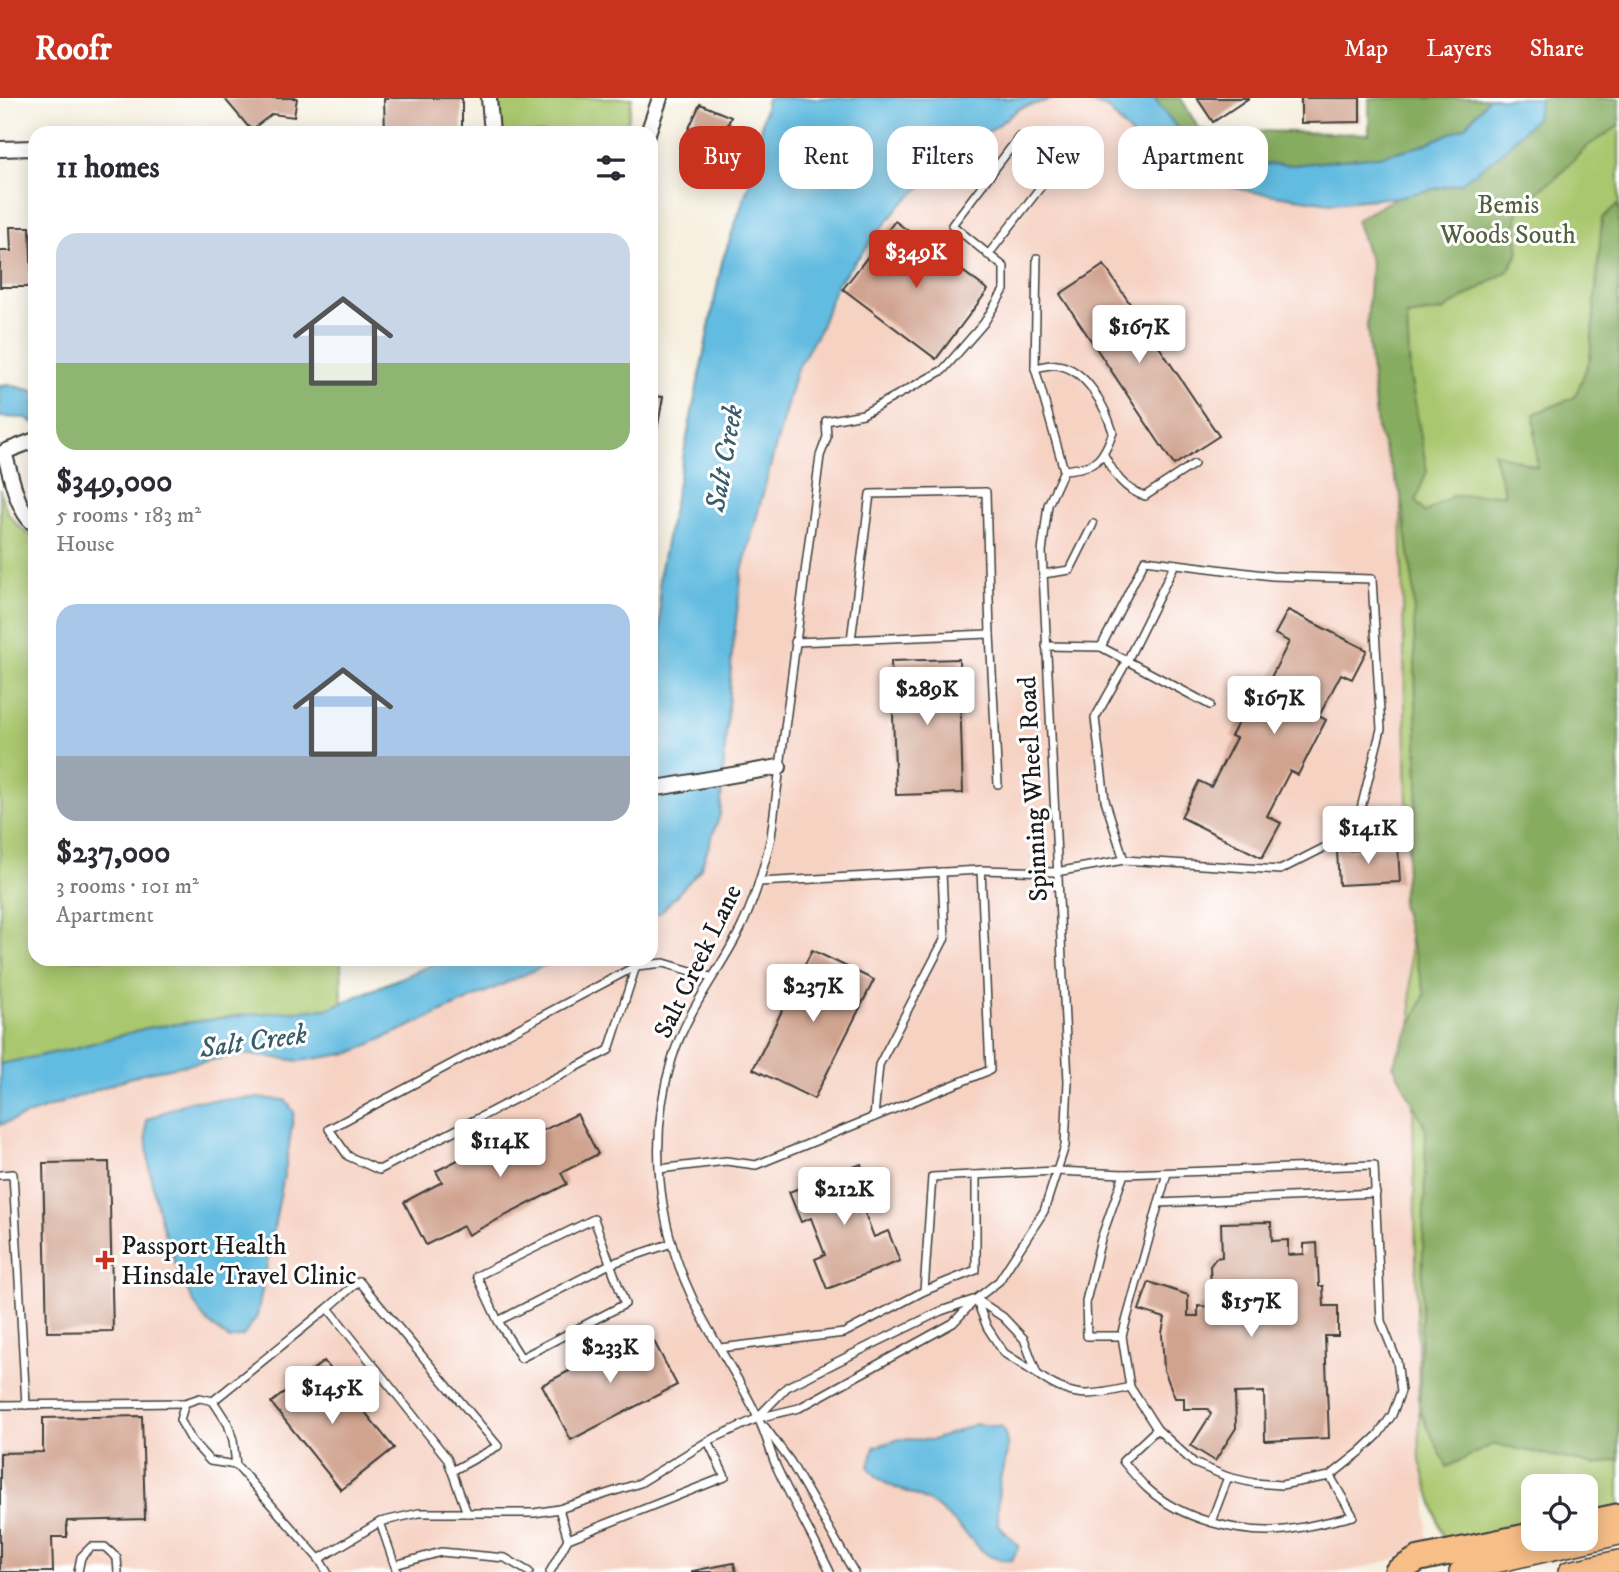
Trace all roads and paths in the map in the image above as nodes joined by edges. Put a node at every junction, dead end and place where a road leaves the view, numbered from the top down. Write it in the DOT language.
graph roads {
  1 [pos="489,98"];
  2 [pos="660,98"];
  3 [pos="491,126"];
  4 [pos="650,126"];
  5 [pos="28,148"];
  6 [pos="0,149"];
  7 [pos="988,255"];
  8 [pos="1037,258"];
  9 [pos="1035,368"];
  10 [pos="28,442"];
  11 [pos="1,450"];
  12 [pos="1104,456"];
  13 [pos="1194,464"];
  14 [pos="1064,470"];
  15 [pos="28,519"];
  16 [pos="1093,524"];
  17 [pos="1175,564"];
  18 [pos="1043,574"];
  19 [pos="990,634"];
  20 [pos="851,640"];
  21 [pos="795,642"];
  22 [pos="1046,646"];
  23 [pos="1101,647"];
  24 [pos="1127,661"];
  25 [pos="1210,705"];
  26 [pos="779,768"];
  27 [pos="998,784"];
  28 [pos="658,788"];
  29 [pos="1124,860"];
  30 [pos="981,870"];
  31 [pos="942,872"];
  32 [pos="1056,872"];
  33 [pos="759,882"];
  34 [pos="658,964"];
  35 [pos="636,966"];
  36 [pos="711,976"];
  37 [pos="874,1117"];
  38 [pos="659,1169"];
  39 [pos="1057,1171"];
  40 [pos="1167,1173"];
  41 [pos="1124,1174"];
  42 [pos="0,1175"];
  43 [pos="976,1175"];
  44 [pos="1376,1193"];
  45 [pos="1159,1203"];
  46 [pos="672,1243"];
  47 [pos="610,1264"];
  48 [pos="924,1291"];
  49 [pos="976,1299"];
  50 [pos="328,1308"];
  51 [pos="498,1321"];
  52 [pos="1122,1336"];
  53 [pos="720,1348"];
  54 [pos="1037,1374"];
  55 [pos="1130,1387"];
  56 [pos="213,1401"];
  57 [pos="185,1402"];
  58 [pos="0,1405"];
  59 [pos="26,1405"];
  60 [pos="758,1418"];
  61 [pos="1157,1429"];
  62 [pos="708,1441"];
  63 [pos="236,1465"];
  64 [pos="452,1471"];
  65 [pos="1330,1476"];
  66 [pos="1228,1477"];
  67 [pos="559,1509"];
  68 [pos="467,1513"];
  69 [pos="1619,1516"];
  70 [pos="1598,1520"];
  71 [pos="380,1522"];
  72 [pos="1211,1522"];
  73 [pos="1619,1534"];
  74 [pos="1521,1538"];
  75 [pos="568,1539"];
  76 [pos="319,1559"];
  77 [pos="1619,1561"];
  78 [pos="396,1569"];
  79 [pos="78,1572"];
  80 [pos="118,1572"];
  81 [pos="327,1572"];
  82 [pos="529,1572"];
  83 [pos="550,1572"];
  84 [pos="830,1572"];
  85 [pos="854,1572"];
  86 [pos="1397,1572"];
  87 [pos="1460,1572"];
  88 [pos="1569,1572"];
  1 -- 3 [label="street"];
  2 -- 4 [label="street"];
  5 -- 6 [label="street"];
  7 -- 7 [label="lane"];
  7 -- 21 [label="lane, Salt Creek Lane"];
  8 -- 9 [label="lane"];
  9 -- 12 [label="lane"];
  9 -- 14 [label="lane"];
  10 -- 11 [label="street"];
  11 -- 15 [label="street"];
  12 -- 13 [label="lane"];
  12 -- 14 [label="lane"];
  14 -- 18 [label="lane, Spinning Wheel Road"];
  16 -- 18 [label="lane"];
  17 -- 23 [label="lane"];
  17 -- 24 [label="lane"];
  17 -- 29 [label="lane"];
  18 -- 22 [label="lane, Spinning Wheel Road"];
  19 -- 20 [label="lane"];
  19 -- 20 [label="lane"];
  19 -- 27 [label="lane"];
  20 -- 21 [label="lane"];
  21 -- 26 [label="lane, Salt Creek Lane"];
  22 -- 23 [label="lane"];
  22 -- 32 [label="lane, Spinning Wheel Road"];
  23 -- 24 [label="lane"];
  24 -- 25 [label="lane"];
  24 -- 29 [label="lane"];
  26 -- 28 [label="street"];
  26 -- 33 [label="lane, Salt Creek Lane"];
  29 -- 32 [label="lane"];
  30 -- 31 [label="lane"];
  30 -- 32 [label="lane"];
  30 -- 37 [label="lane"];
  31 -- 33 [label="lane"];
  31 -- 37 [label="lane"];
  32 -- 39 [label="lane, Spinning Wheel Road"];
  33 -- 36 [label="lane, Salt Creek Lane"];
  34 -- 36 [label="lane"];
  35 -- 35 [label="lane"];
  36 -- 38 [label="lane, Salt Creek Lane"];
  37 -- 38 [label="lane"];
  38 -- 46 [label="lane, Salt Creek Lane"];
  39 -- 41 [label="lane"];
  39 -- 43 [label="lane"];
  39 -- 49 [label="lane, Spinning Wheel Road"];
  40 -- 41 [label="lane"];
  40 -- 44 [label="lane"];
  40 -- 45 [label="lane"];
  41 -- 52 [label="lane"];
  42 -- 59 [label="lane"];
  43 -- 48 [label="lane"];
  43 -- 48 [label="lane"];
  44 -- 45 [label="lane"];
  44 -- 65 [label="lane"];
  45 -- 52 [label="lane"];
  46 -- 47 [label="lane"];
  46 -- 53 [label="lane, Salt Creek Lane"];
  47 -- 51 [label="lane"];
  47 -- 51 [label="lane"];
  47 -- 51 [label="lane"];
  48 -- 53 [label="lane"];
  49 -- 54 [label="lane"];
  49 -- 54 [label="lane"];
  49 -- 60 [label="lane, Spinning Wheel Road"];
  49 -- 60 [label="lane, Spinning Wheel Road"];
  50 -- 56 [label="lane"];
  50 -- 64 [label="lane"];
  50 -- 64 [label="lane"];
  52 -- 55 [label="lane"];
  53 -- 60 [label="lane, Salt Creek Lane"];
  54 -- 55 [label="lane"];
  55 -- 61 [label="lane"];
  56 -- 57 [label="lane"];
  56 -- 63 [label="lane"];
  57 -- 59 [label="lane"];
  57 -- 63 [label="lane"];
  58 -- 59 [label="lane"];
  60 -- 62 [label="lane, Spinning Wheel Road"];
  60 -- 84 [label="lane, Salt Creek Lane"];
  60 -- 85 [label="lane, Salt Creek Lane"];
  61 -- 66 [label="lane"];
  61 -- 72 [label="lane"];
  62 -- 67 [label="lane, Spinning Wheel Road"];
  62 -- 75 [label="lane"];
  63 -- 76 [label="lane"];
  64 -- 68 [label="lane"];
  65 -- 66 [label="lane"];
  65 -- 72 [label="lane"];
  66 -- 72 [label="lane"];
  67 -- 68 [label="lane, Spinning Wheel Road"];
  67 -- 75 [label="lane"];
  68 -- 71 [label="lane, Spinning Wheel Road"];
  69 -- 70 [label="highway"];
  71 -- 76 [label="lane, Spinning Wheel Road"];
  71 -- 78 [label="lane"];
  73 -- 87 [label="main road"];
  74 -- 86 [label="highway"];
  75 -- 83 [label="lane"];
  76 -- 81 [label="lane"];
  77 -- 88 [label="main road"];
  78 -- 82 [label="lane"];
  79 -- 80 [label="lane"];
}
